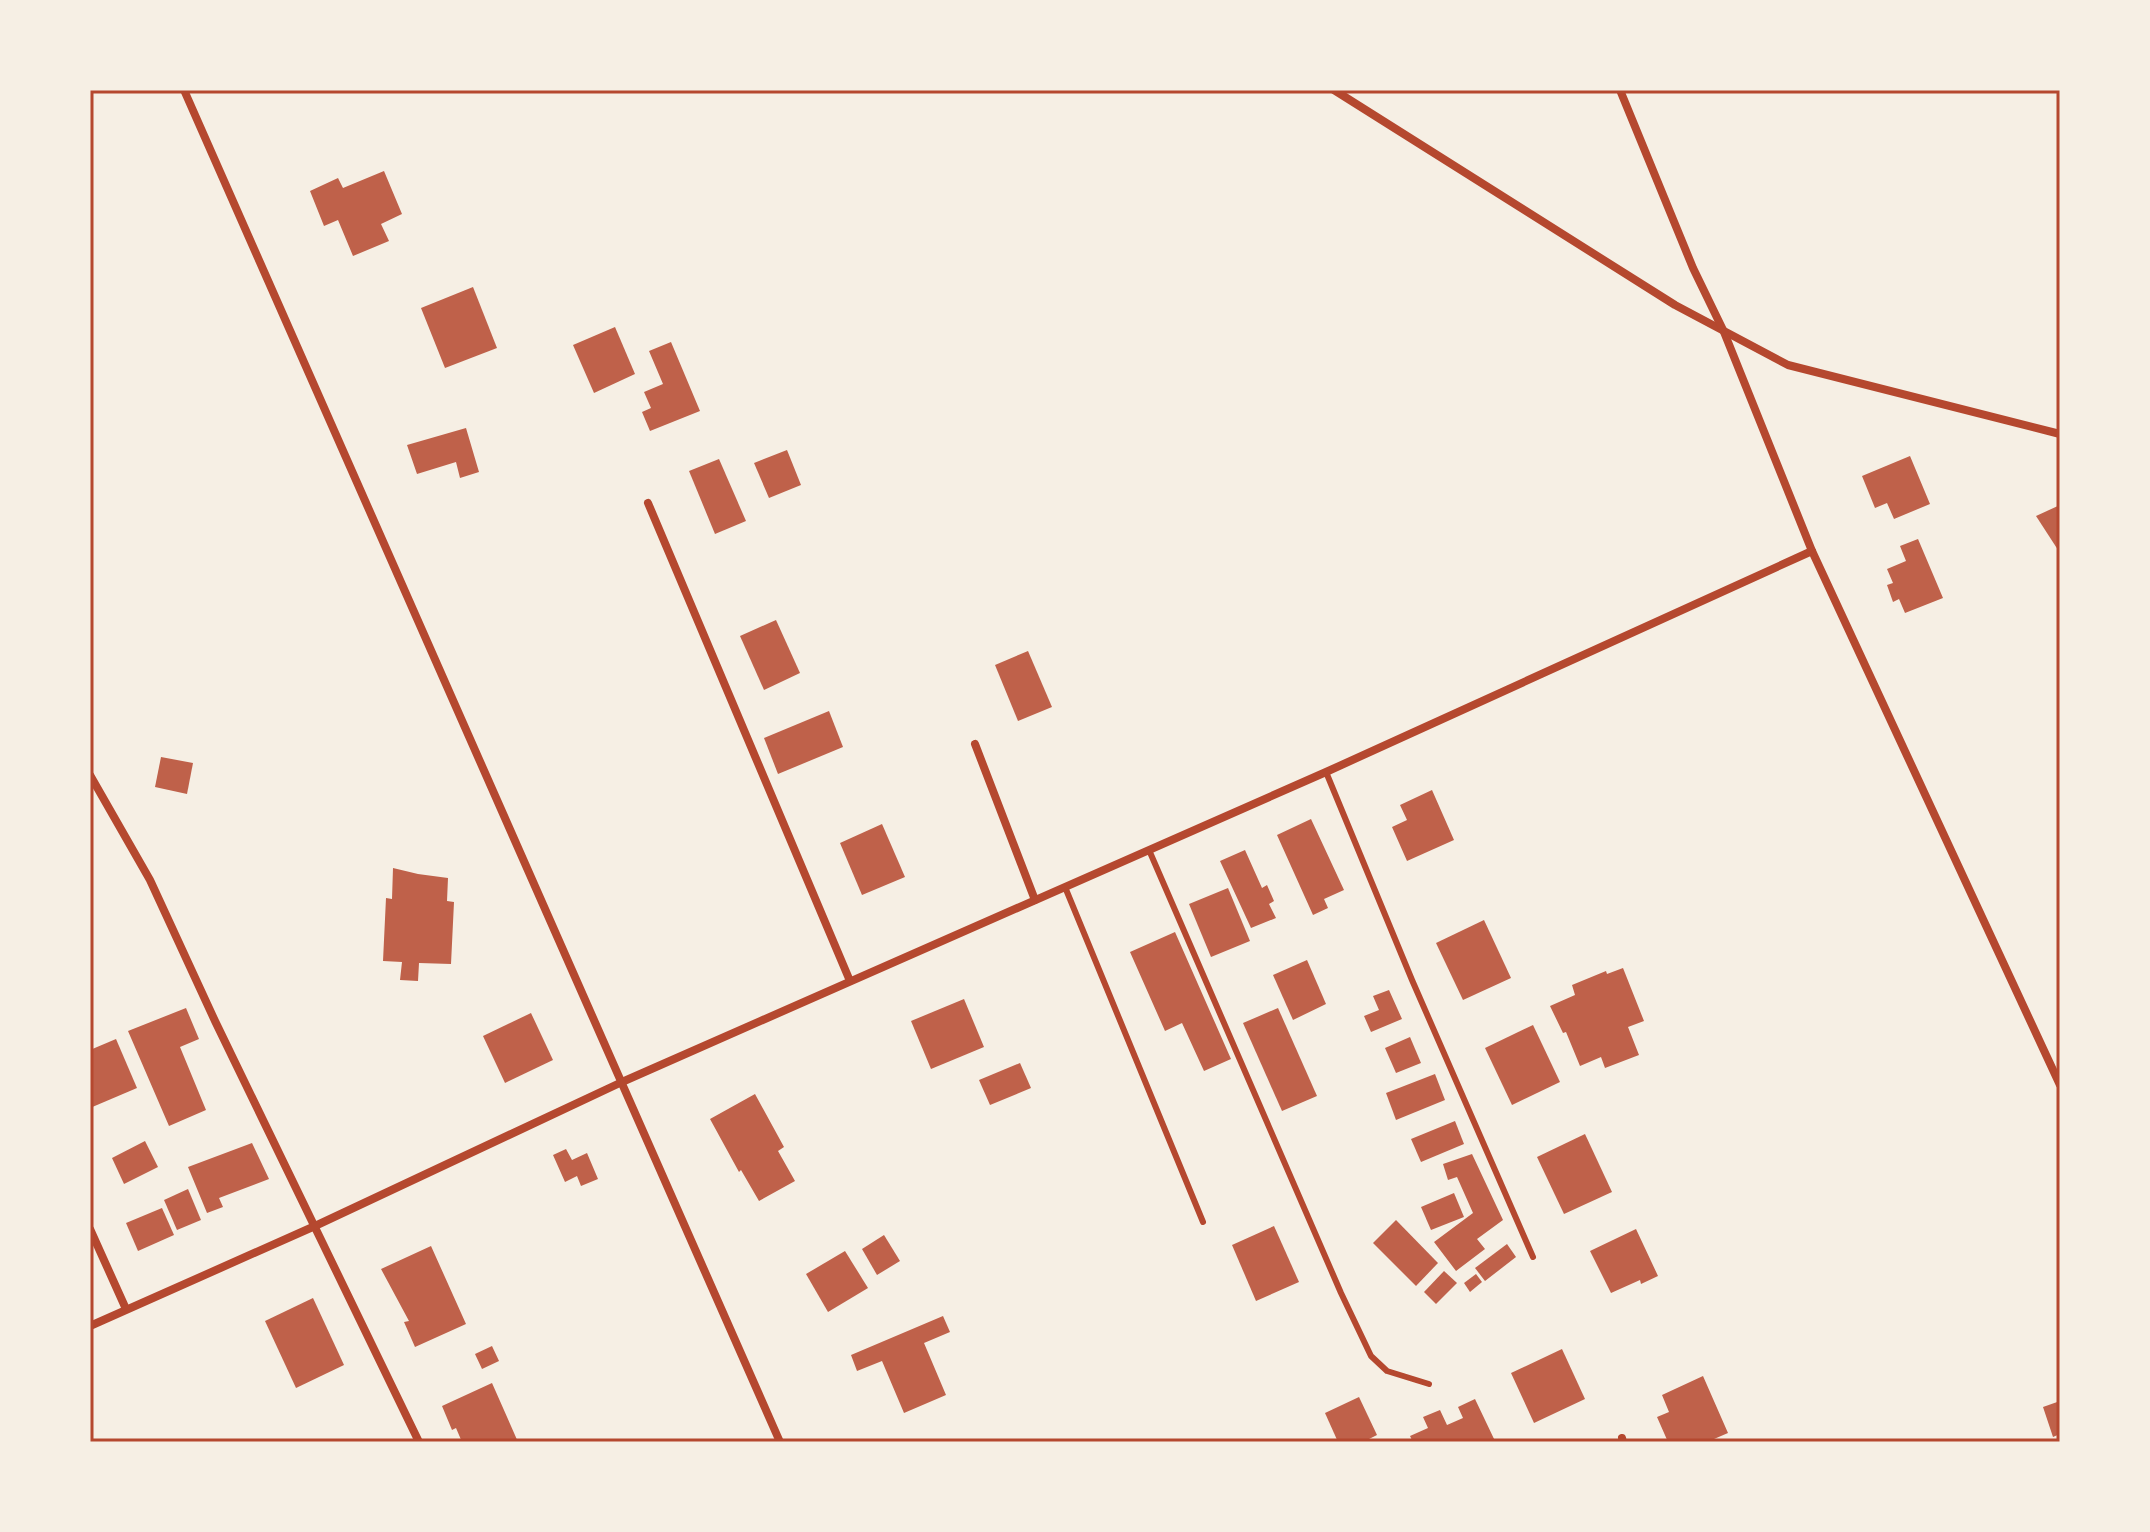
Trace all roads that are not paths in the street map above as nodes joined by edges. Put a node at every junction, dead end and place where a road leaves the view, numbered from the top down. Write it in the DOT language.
graph roads {
  1 [pos="184,90"];
  2 [pos="1334,90"];
  3 [pos="1620,90"];
  4 [pos="1724,332"];
  5 [pos="2060,434"];
  6 [pos="648,503"];
  7 [pos="1812,551"];
  8 [pos="975,744"];
  9 [pos="1326,772"];
  10 [pos="90,775"];
  11 [pos="1149,850"];
  12 [pos="1065,887"];
  13 [pos="1035,900"];
  14 [pos="850,981"];
  15 [pos="622,1082"];
  16 [pos="2060,1085"];
  17 [pos="1203,1222"];
  18 [pos="315,1226"];
  19 [pos="90,1229"];
  20 [pos="1533,1257"];
  21 [pos="126,1309"];
  22 [pos="90,1326"];
  23 [pos="1429,1384"];
  24 [pos="419,1442"];
  25 [pos="780,1442"];
  1 -- 15 [label="street"];
  2 -- 4 [label="street"];
  3 -- 4 [label="street"];
  4 -- 5 [label="street"];
  4 -- 7 [label="street"];
  6 -- 14 [label="street"];
  7 -- 9 [label="street"];
  7 -- 16 [label="street"];
  8 -- 13 [label="street"];
  9 -- 11 [label="street"];
  9 -- 20 [label="lane"];
  10 -- 18 [label="street"];
  11 -- 12 [label="street"];
  11 -- 23 [label="lane"];
  12 -- 13 [label="street"];
  12 -- 17 [label="lane"];
  13 -- 14 [label="street"];
  14 -- 15 [label="street"];
  15 -- 18 [label="street"];
  15 -- 25 [label="street"];
  18 -- 21 [label="street"];
  18 -- 24 [label="street"];
  19 -- 21 [label="street"];
  21 -- 22 [label="street"];
}
